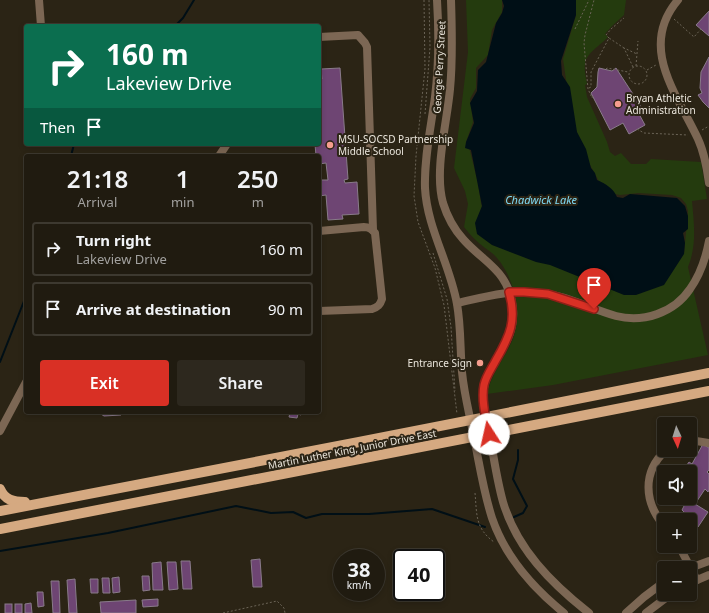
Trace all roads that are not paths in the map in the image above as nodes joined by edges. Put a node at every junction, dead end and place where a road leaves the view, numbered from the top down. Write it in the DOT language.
graph roads {
  1 [pos="39,0"];
  2 [pos="437,0"];
  3 [pos="451,0"];
  4 [pos="678,0"];
  5 [pos="41,24"];
  6 [pos="321,37"];
  7 [pos="709,183"];
  8 [pos="373,230"];
  9 [pos="321,231"];
  10 [pos="709,241"];
  11 [pos="509,292"];
  12 [pos="457,303"];
  13 [pos="322,311"];
  14 [pos="709,373"];
  15 [pos="24,386"];
  16 [pos="709,391"];
  17 [pos="486,416"];
  18 [pos="470,420"];
  19 [pos="0,431"];
  20 [pos="489,434"];
  21 [pos="474,438"];
  22 [pos="697,441"];
  23 [pos="709,443"];
  24 [pos="658,457"];
  25 [pos="0,489"];
  26 [pos="39,503"];
  27 [pos="0,511"];
  28 [pos="657,515"];
  29 [pos="0,529"];
  30 [pos="709,561"];
  31 [pos="697,565"];
  32 [pos="709,575"];
  33 [pos="697,580"];
  34 [pos="657,587"];
  35 [pos="662,601"];
  36 [pos="564,613"];
  37 [pos="589,613"];
  38 [pos="626,613"];
  39 [pos="646,613"];
  1 -- 5 [label="street"];
  2 -- 12 [label="street, George Perry Street"];
  3 -- 11 [label="street, George Perry Street"];
  4 -- 7 [label="street"];
  6 -- 8 [label="street"];
  8 -- 9 [label="street"];
  8 -- 13 [label="street"];
  10 -- 11 [label="street"];
  11 -- 12 [label="street"];
  11 -- 17 [label="street, George Perry Street"];
  12 -- 18 [label="street, George Perry Street"];
  14 -- 17 [label="main road, Martin Luther King, Junior Drive East"];
  15 -- 19 [label="street"];
  16 -- 20 [label="main road, Martin Luther King, Junior Drive East"];
  17 -- 18 [label="main road, Martin Luther King, Junior Drive East"];
  17 -- 20 [label="street, George Perry Street"];
  18 -- 21 [label="street, George Perry Street"];
  18 -- 26 [label="main road, Martin Luther King, Junior Drive East"];
  20 -- 21 [label="main road, Martin Luther King, Junior Drive East"];
  20 -- 37 [label="street, George Perry Street"];
  21 -- 29 [label="main road, Martin Luther King, Junior Drive East"];
  21 -- 36 [label="street, George Perry Street"];
  22 -- 23 [label="street"];
  24 -- 28 [label="street"];
  25 -- 26 [label="main road"];
  26 -- 27 [label="main road, Martin Luther King, Junior Drive East"];
  30 -- 31 [label="street"];
  32 -- 33 [label="street"];
  34 -- 38 [label="street"];
  35 -- 39 [label="street"];
}
